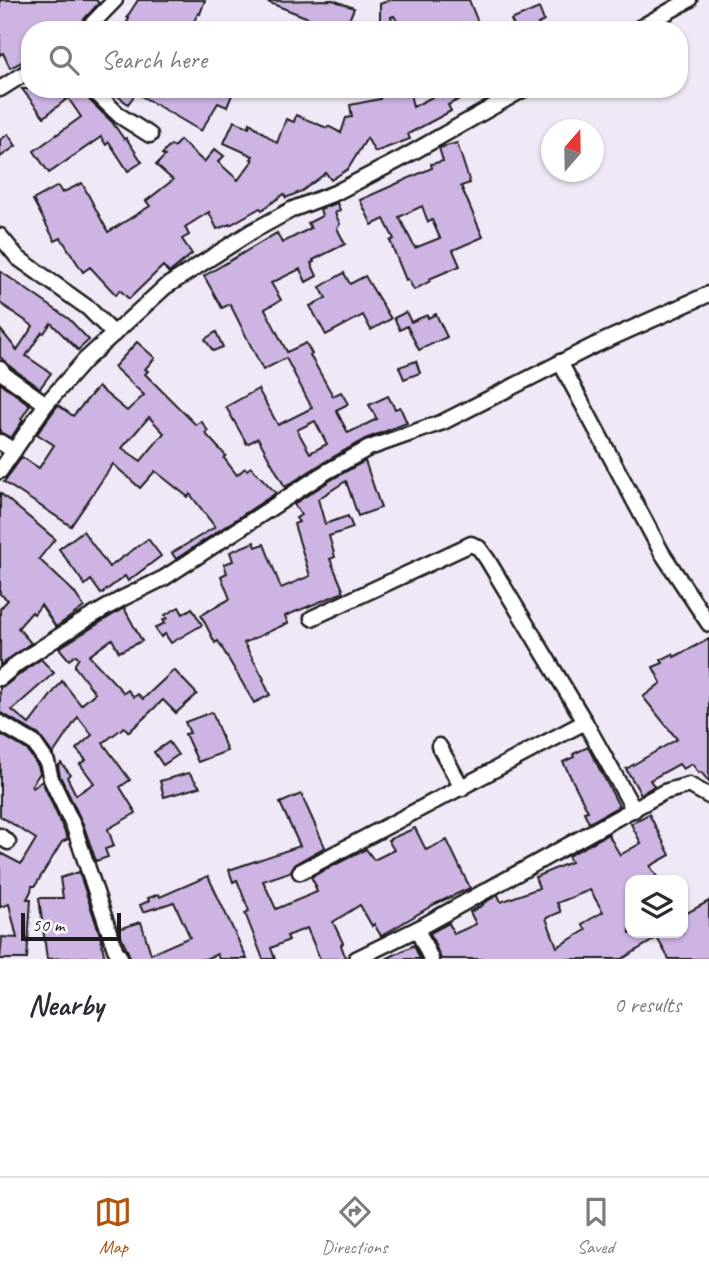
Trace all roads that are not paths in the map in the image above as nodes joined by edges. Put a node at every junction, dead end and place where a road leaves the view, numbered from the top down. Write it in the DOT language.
graph roads {
  1 [pos="114,0"];
  2 [pos="689,0"];
  3 [pos="94,21"];
  4 [pos="652,21"];
  5 [pos="21,76"];
  6 [pos="0,89"];
  7 [pos="101,98"];
  8 [pos="509,98"];
  9 [pos="150,135"];
  10 [pos="0,236"];
  11 [pos="709,294"];
  12 [pos="114,334"];
  13 [pos="560,362"];
  14 [pos="0,369"];
  15 [pos="46,404"];
  16 [pos="0,442"];
  17 [pos="14,451"];
  18 [pos="0,471"];
  19 [pos="312,618"];
  20 [pos="709,624"];
  21 [pos="0,678"];
  22 [pos="585,722"];
  23 [pos="0,723"];
  24 [pos="439,746"];
  25 [pos="462,788"];
  26 [pos="709,796"];
  27 [pos="634,810"];
  28 [pos="300,872"];
  29 [pos="416,929"];
  30 [pos="121,959"];
  31 [pos="356,959"];
  32 [pos="431,959"];
  1 -- 3 [label="street"];
  2 -- 4 [label="street"];
  5 -- 6 [label="street"];
  7 -- 9 [label="street"];
  8 -- 12 [label="street"];
  10 -- 12 [label="street"];
  11 -- 13 [label="street"];
  12 -- 15 [label="street"];
  13 -- 20 [label="street"];
  13 -- 21 [label="street"];
  14 -- 15 [label="street"];
  15 -- 17 [label="street"];
  16 -- 17 [label="street"];
  17 -- 18 [label="street"];
  19 -- 22 [label="street"];
  22 -- 25 [label="street"];
  22 -- 27 [label="street"];
  23 -- 30 [label="street"];
  24 -- 25 [label="street"];
  25 -- 28 [label="street"];
  26 -- 27 [label="street"];
  27 -- 29 [label="street"];
  29 -- 31 [label="street"];
  29 -- 32 [label="street"];
}
